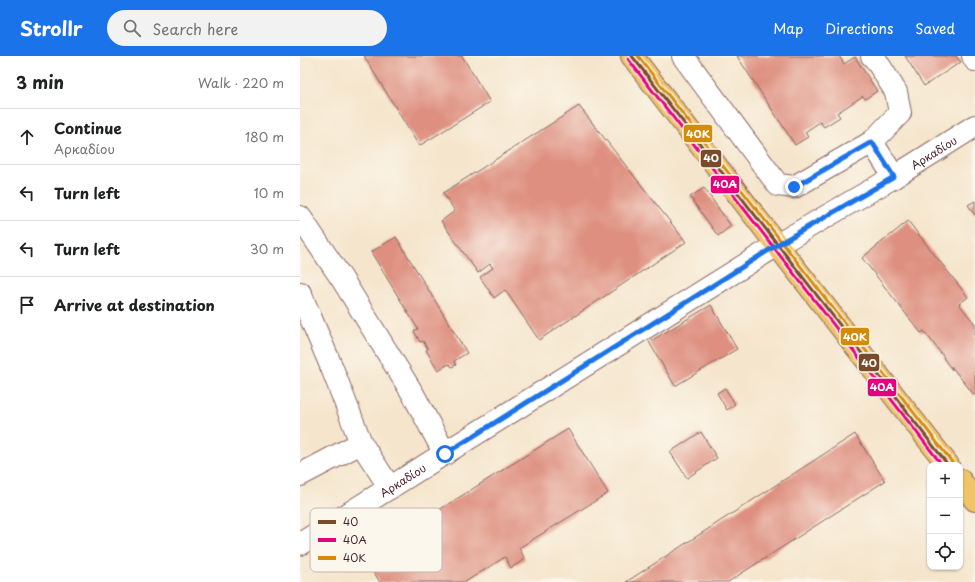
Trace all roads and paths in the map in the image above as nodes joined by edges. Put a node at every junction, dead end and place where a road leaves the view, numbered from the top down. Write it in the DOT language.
graph roads {
  1 [pos="632,56"];
  2 [pos="684,56"];
  3 [pos="872,56"];
  4 [pos="973,56"];
  5 [pos="975,60"];
  6 [pos="975,126"];
  7 [pos="872,142"];
  8 [pos="894,177"];
  9 [pos="300,217"];
  10 [pos="777,245"];
  11 [pos="300,293"];
  12 [pos="361,443"];
  13 [pos="445,454"];
  14 [pos="946,462"];
  15 [pos="300,475"];
  16 [pos="963,484"];
  17 [pos="390,488"];
  18 [pos="975,500"];
  19 [pos="358,508"];
  20 [pos="310,538"];
  21 [pos="300,544"];
  1 -- 10 [label="main road"];
  2 -- 7 [label="street"];
  3 -- 7 [label="street"];
  4 -- 5 [label="street"];
  6 -- 8 [label="street, Αρκαδίου"];
  7 -- 8 [label="street"];
  8 -- 10 [label="street, Αρκαδίου"];
  9 -- 13 [label="street"];
  10 -- 13 [label="street, Αρκαδίου"];
  10 -- 14 [label="main road"];
  11 -- 12 [label="street"];
  12 -- 15 [label="street"];
  12 -- 17 [label="street"];
  13 -- 17 [label="street, Αρκαδίου"];
  16 -- 18 [label="main road"];
  17 -- 19 [label="street, Αρκαδίου"];
  20 -- 21 [label="street, Αρκαδίου"];
}
